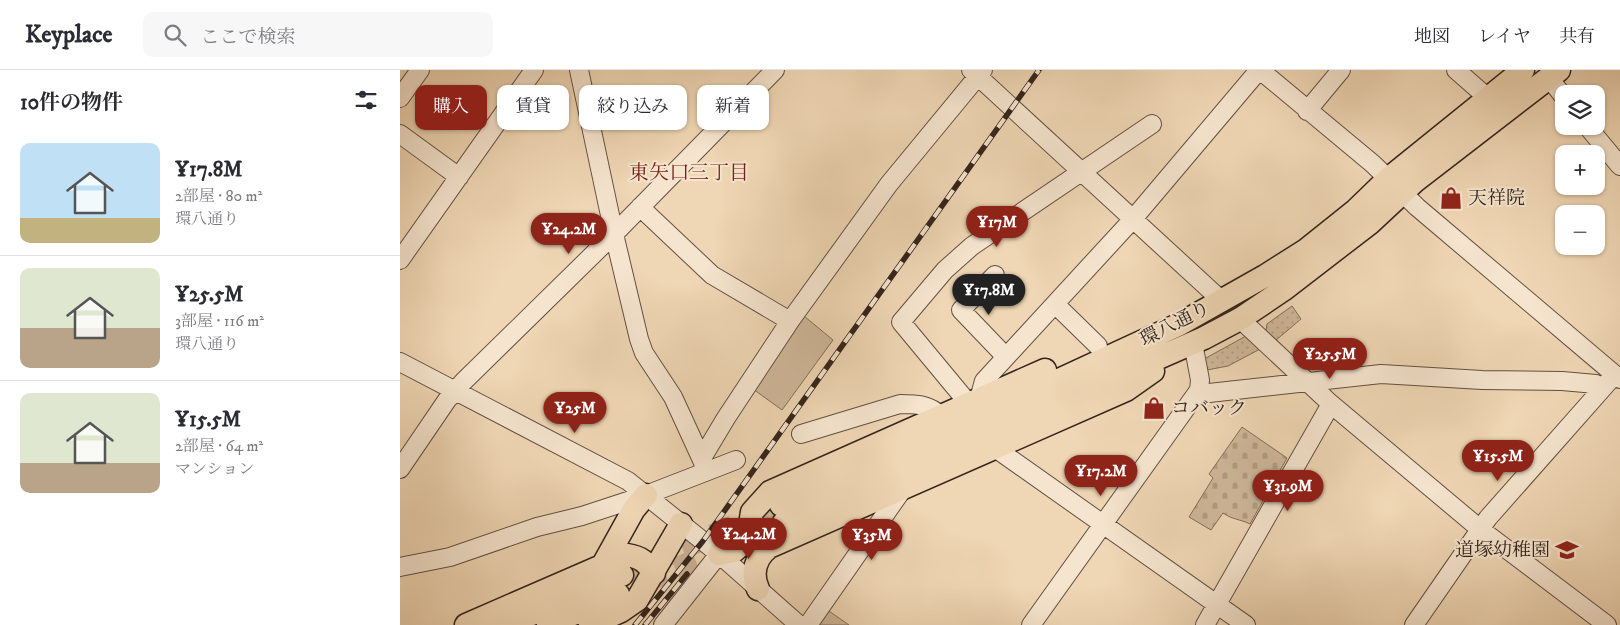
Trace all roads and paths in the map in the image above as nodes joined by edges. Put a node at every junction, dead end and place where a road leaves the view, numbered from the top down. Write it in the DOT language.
graph roads {
  1 [pos="420,70"];
  2 [pos="534,70"];
  3 [pos="580,70"];
  4 [pos="775,70"];
  5 [pos="1259,70"];
  6 [pos="1341,70"];
  7 [pos="1456,70"];
  8 [pos="1523,70"];
  9 [pos="978,72"];
  10 [pos="1554,74"];
  11 [pos="400,98"];
  12 [pos="1488,98"];
  13 [pos="1307,111"];
  14 [pos="1152,124"];
  15 [pos="400,134"];
  16 [pos="1594,135"];
  17 [pos="1620,166"];
  18 [pos="1082,172"];
  19 [pos="459,176"];
  20 [pos="1395,186"];
  21 [pos="640,207"];
  22 [pos="1133,219"];
  23 [pos="614,234"];
  24 [pos="400,260"];
  25 [pos="995,274"];
  26 [pos="1221,300"];
  27 [pos="1055,304"];
  28 [pos="1240,319"];
  29 [pos="790,321"];
  30 [pos="1180,324"];
  31 [pos="1198,340"];
  32 [pos="1098,346"];
  33 [pos="1006,357"];
  34 [pos="400,362"];
  35 [pos="1619,375"];
  36 [pos="1307,381"];
  37 [pos="1602,388"];
  38 [pos="1199,390"];
  39 [pos="455,391"];
  40 [pos="974,402"];
  41 [pos="1332,404"];
  42 [pos="941,416"];
  43 [pos="801,434"];
  44 [pos="994,448"];
  45 [pos="736,460"];
  46 [pos="704,464"];
  47 [pos="400,469"];
  48 [pos="899,490"];
  49 [pos="646,495"];
  50 [pos="750,523"];
  51 [pos="782,523"];
  52 [pos="681,524"];
  53 [pos="1102,524"];
  54 [pos="1480,529"];
  55 [pos="719,554"];
  56 [pos="400,568"];
  57 [pos="654,573"];
  58 [pos="618,576"];
  59 [pos="758,590"];
  60 [pos="1217,605"];
  61 [pos="466,625"];
  62 [pos="506,625"];
  63 [pos="548,625"];
  64 [pos="590,625"];
  65 [pos="663,625"];
  66 [pos="799,625"];
  67 [pos="808,625"];
  68 [pos="1031,625"];
  69 [pos="1205,625"];
  70 [pos="1246,625"];
  71 [pos="1414,625"];
  72 [pos="1608,625"];
  1 -- 11 [label="street"];
  2 -- 19 [label="street"];
  3 -- 23 [label="street"];
  4 -- 21 [label="street"];
  5 -- 13 [label="street"];
  5 -- 22 [label="street"];
  6 -- 13 [label="street"];
  7 -- 12 [label="street"];
  8 -- 12 [label="main road, 環八通り"];
  9 -- 18 [label="street"];
  9 -- 29 [label="street"];
  10 -- 20 [label="main road, 環八通り"];
  12 -- 20 [label="main road, 環八通り"];
  13 -- 20 [label="street"];
  14 -- 18 [label="street"];
  15 -- 19 [label="street"];
  16 -- 17 [label="street"];
  18 -- 22 [label="street"];
  18 -- 40 [label="street"];
  19 -- 24 [label="street"];
  20 -- 26 [label="main road, 環八通り"];
  20 -- 28 [label="main road, 環八通り"];
  20 -- 35 [label="street"];
  21 -- 23 [label="street"];
  21 -- 29 [label="street"];
  22 -- 26 [label="street"];
  22 -- 27 [label="street"];
  23 -- 39 [label="street"];
  23 -- 46 [label="street"];
  25 -- 33 [label="street"];
  26 -- 30 [label="main road, 環八通り"];
  27 -- 32 [label="street"];
  27 -- 33 [label="street"];
  28 -- 31 [label="main road, 環八通り"];
  28 -- 36 [label="street"];
  29 -- 46 [label="street"];
  30 -- 32 [label="main road"];
  30 -- 51 [label="main road, 環八通り"];
  31 -- 38 [label="street"];
  31 -- 44 [label="main road"];
  31 -- 51 [label="main road, 環八通り"];
  32 -- 40 [label="main road"];
  33 -- 40 [label="street"];
  34 -- 39 [label="street"];
  35 -- 37 [label="street"];
  36 -- 37 [label="street"];
  36 -- 38 [label="street"];
  36 -- 41 [label="street"];
  37 -- 54 [label="street"];
  38 -- 53 [label="street"];
  39 -- 47 [label="street"];
  39 -- 49 [label="street"];
  40 -- 42 [label="main road"];
  41 -- 54 [label="street"];
  41 -- 60 [label="street"];
  42 -- 43 [label="street"];
  42 -- 50 [label="main road"];
  44 -- 48 [label="main road"];
  44 -- 53 [label="street"];
  45 -- 46 [label="street"];
  46 -- 49 [label="street"];
  48 -- 51 [label="main road"];
  48 -- 67 [label="street"];
  49 -- 52 [label="street"];
  49 -- 56 [label="street"];
  49 -- 58 [label="main road"];
  50 -- 51 [label="main road"];
  50 -- 55 [label="main road"];
  51 -- 59 [label="main road"];
  52 -- 55 [label="street"];
  52 -- 57 [label="main road"];
  53 -- 60 [label="street"];
  53 -- 68 [label="street"];
  54 -- 71 [label="street"];
  54 -- 72 [label="street"];
  55 -- 59 [label="street"];
  55 -- 65 [label="street"];
  57 -- 58 [label="main road"];
  57 -- 64 [label="main road"];
  58 -- 61 [label="main road"];
  58 -- 62 [label="main road"];
  58 -- 63 [label="main road"];
  59 -- 66 [label="street"];
  60 -- 69 [label="street"];
  60 -- 70 [label="street"];
}
